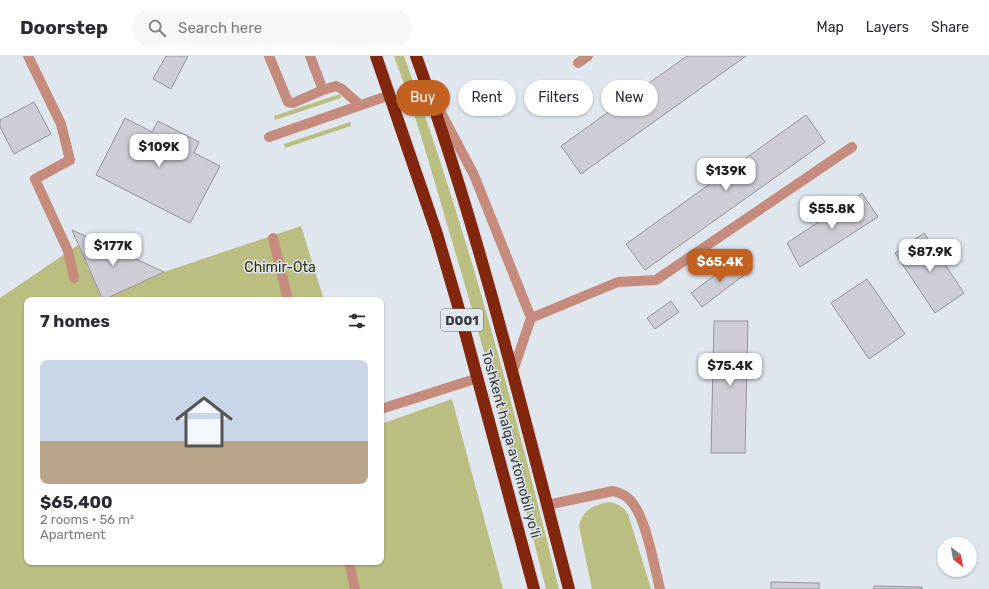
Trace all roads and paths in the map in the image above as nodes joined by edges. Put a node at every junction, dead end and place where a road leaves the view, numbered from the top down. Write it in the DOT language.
graph roads {
  1 [pos="28,56"];
  2 [pos="269,56"];
  3 [pos="310,56"];
  4 [pos="376,56"];
  5 [pos="416,56"];
  6 [pos="588,56"];
  7 [pos="578,63"];
  8 [pos="425,80"];
  9 [pos="323,90"];
  10 [pos="390,95"];
  11 [pos="360,105"];
  12 [pos="437,116"];
  13 [pos="443,116"];
  14 [pos="269,137"];
  15 [pos="852,148"];
  16 [pos="273,238"];
  17 [pos="74,278"];
  18 [pos="287,297"];
  19 [pos="531,318"];
  20 [pos="512,374"];
  21 [pos="478,378"];
  22 [pos="384,408"];
  23 [pos="547,505"];
  24 [pos="350,565"];
  25 [pos="356,589"];
  26 [pos="534,589"];
  27 [pos="569,589"];
  28 [pos="660,589"];
  1 -- 17 [label="lane"];
  2 -- 9 [label="lane"];
  3 -- 9 [label="lane"];
  4 -- 10 [label="highway, Toshkent halqa avtomobil yo'li / D001"];
  5 -- 8 [label="highway, Toshkent halqa avtomobil yo'li / D001"];
  6 -- 7 [label="lane"];
  9 -- 11 [label="lane"];
  10 -- 11 [label="lane"];
  10 -- 21 [label="highway, Toshkent halqa avtomobil yo'li / D001"];
  11 -- 14 [label="lane"];
  12 -- 20 [label="highway, Toshkent halqa avtomobil yo'li / D001"];
  13 -- 19 [label="lane"];
  15 -- 19 [label="lane"];
  16 -- 18 [label="lane"];
  19 -- 20 [label="lane"];
  20 -- 23 [label="highway, Toshkent halqa avtomobil yo'li / D001"];
  21 -- 22 [label="lane"];
  21 -- 26 [label="highway, Toshkent halqa avtomobil yo'li / D001"];
  23 -- 27 [label="highway, Toshkent halqa avtomobil yo'li / D001"];
  23 -- 28 [label="lane"];
  24 -- 25 [label="lane"];
}
